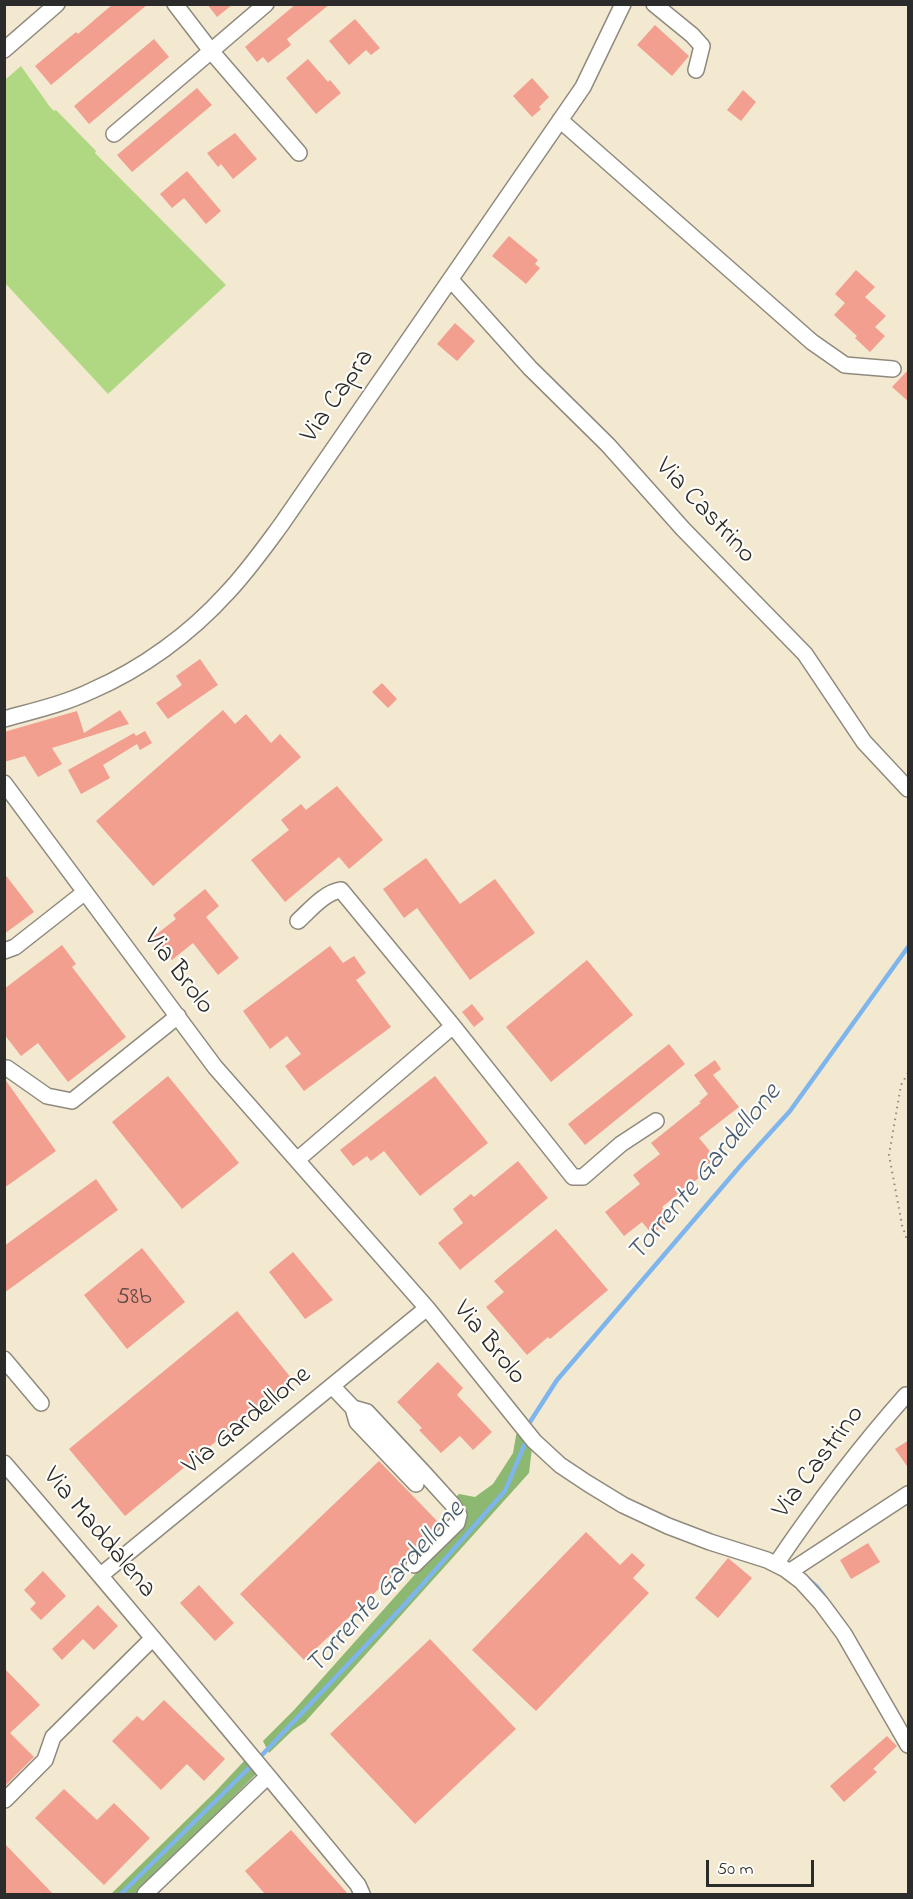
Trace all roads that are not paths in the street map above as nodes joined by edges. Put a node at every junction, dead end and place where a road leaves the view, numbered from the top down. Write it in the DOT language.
graph roads {
  1 [pos="57,4"];
  2 [pos="175,4"];
  3 [pos="266,4"];
  4 [pos="623,4"];
  5 [pos="654,4"];
  6 [pos="4,50"];
  7 [pos="211,51"];
  8 [pos="696,70"];
  9 [pos="560,120"];
  10 [pos="114,134"];
  11 [pos="299,153"];
  12 [pos="451,280"];
  13 [pos="893,369"];
  14 [pos="4,719"];
  15 [pos="4,783"];
  16 [pos="909,789"];
  17 [pos="85,892"];
  18 [pos="298,921"];
  19 [pos="5,951"];
  20 [pos="178,1016"];
  21 [pos="453,1026"];
  22 [pos="4,1070"];
  23 [pos="656,1121"];
  24 [pos="297,1160"];
  25 [pos="427,1308"];
  26 [pos="5,1361"];
  27 [pos="332,1386"];
  28 [pos="907,1396"];
  29 [pos="41,1403"];
  30 [pos="353,1408"];
  31 [pos="4,1463"];
  32 [pos="416,1484"];
  33 [pos="909,1494"];
  34 [pos="414,1565"];
  35 [pos="783,1568"];
  36 [pos="101,1575"];
  37 [pos="153,1638"];
  38 [pos="909,1745"];
  39 [pos="268,1776"];
  40 [pos="5,1800"];
  41 [pos="145,1894"];
  42 [pos="362,1894"];
  1 -- 6 [label="street"];
  2 -- 7 [label="street"];
  3 -- 7 [label="street"];
  4 -- 9 [label="street, Via Capra"];
  5 -- 8 [label="street"];
  7 -- 10 [label="street"];
  7 -- 11 [label="street"];
  9 -- 12 [label="street, Via Capra"];
  9 -- 13 [label="street"];
  12 -- 14 [label="street, Via Capra"];
  12 -- 16 [label="street, Via Castrino"];
  15 -- 17 [label="street, Via Brolo"];
  17 -- 19 [label="street"];
  17 -- 20 [label="street, Via Brolo"];
  18 -- 21 [label="street"];
  20 -- 22 [label="street"];
  20 -- 24 [label="street, Via Brolo"];
  21 -- 23 [label="street"];
  21 -- 24 [label="street"];
  24 -- 25 [label="street, Via Brolo"];
  25 -- 27 [label="street, Via Gardellone"];
  25 -- 35 [label="street, Via Brolo"];
  26 -- 29 [label="street"];
  27 -- 30 [label="street"];
  27 -- 36 [label="street, Via Gardellone"];
  28 -- 35 [label="street, Via Castrino"];
  30 -- 32 [label="street"];
  30 -- 34 [label="street"];
  31 -- 36 [label="street, Via Maddalena"];
  33 -- 35 [label="street"];
  35 -- 38 [label="street, Via Brolo"];
  36 -- 37 [label="street, Via Maddalena"];
  37 -- 39 [label="street, Via Maddalena"];
  37 -- 40 [label="street, Via Maddalena"];
  39 -- 41 [label="street"];
  39 -- 42 [label="street, Via Maddalena"];
}
